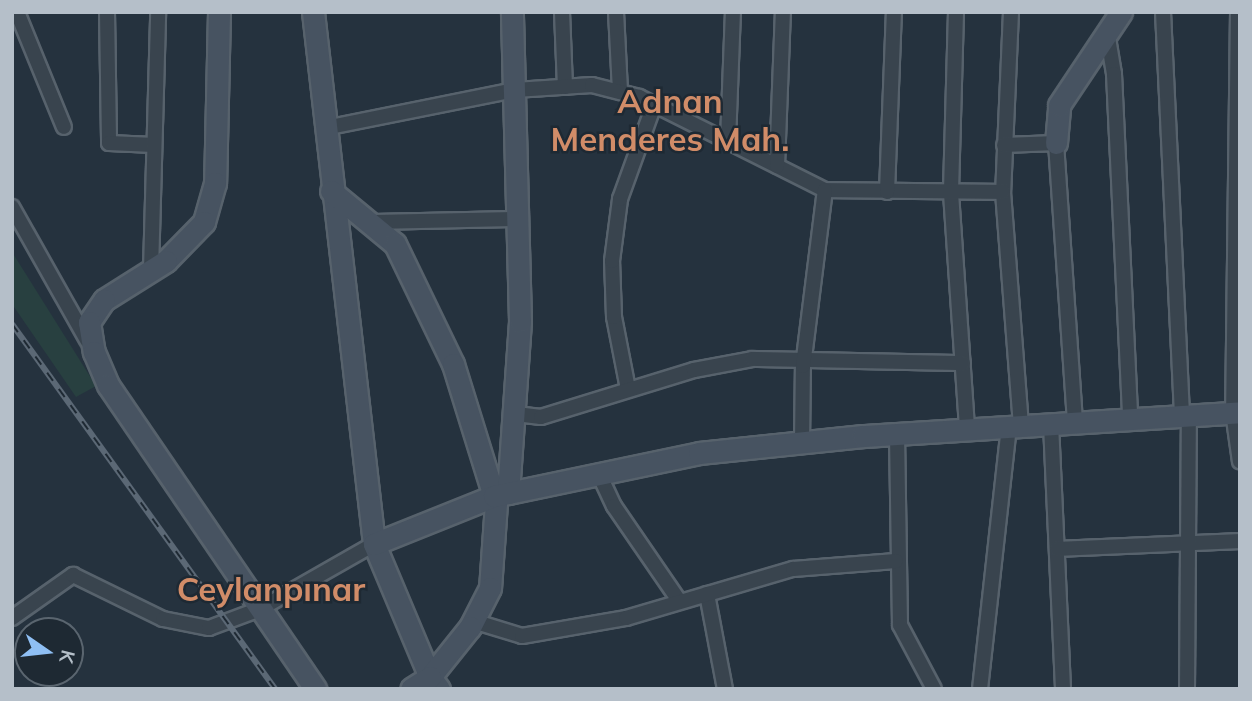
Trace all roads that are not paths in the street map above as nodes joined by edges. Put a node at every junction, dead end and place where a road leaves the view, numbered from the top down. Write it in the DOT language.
graph roads {
  1 [pos="17,12"];
  2 [pos="107,12"];
  3 [pos="158,12"];
  4 [pos="219,12"];
  5 [pos="313,12"];
  6 [pos="512,12"];
  7 [pos="562,12"];
  8 [pos="617,12"];
  9 [pos="733,12"];
  10 [pos="783,12"];
  11 [pos="894,12"];
  12 [pos="956,12"];
  13 [pos="1012,12"];
  14 [pos="1121,12"];
  15 [pos="1163,12"];
  16 [pos="1238,12"];
  17 [pos="1107,32"];
  18 [pos="565,87"];
  19 [pos="515,90"];
  20 [pos="620,92"];
  21 [pos="654,105"];
  22 [pos="64,127"];
  23 [pos="325,128"];
  24 [pos="728,141"];
  25 [pos="1056,143"];
  26 [pos="154,145"];
  27 [pos="1004,145"];
  28 [pos="778,166"];
  29 [pos="825,190"];
  30 [pos="331,191"];
  31 [pos="887,192"];
  32 [pos="1003,192"];
  33 [pos="951,193"];
  34 [pos="12,207"];
  35 [pos="518,219"];
  36 [pos="369,222"];
  37 [pos="151,270"];
  38 [pos="94,352"];
  39 [pos="804,359"];
  40 [pos="962,363"];
  41 [pos="628,389"];
  42 [pos="1237,412"];
  43 [pos="516,414"];
  44 [pos="1186,415"];
  45 [pos="1129,419"];
  46 [pos="1075,422"];
  47 [pos="1051,424"];
  48 [pos="1015,426"];
  49 [pos="967,430"];
  50 [pos="897,434"];
  51 [pos="802,443"];
  52 [pos="1240,462"];
  53 [pos="599,474"];
  54 [pos="501,495"];
  55 [pos="1240,541"];
  56 [pos="374,544"];
  57 [pos="1191,545"];
  58 [pos="1057,549"];
  59 [pos="896,561"];
  60 [pos="707,594"];
  61 [pos="680,602"];
  62 [pos="260,609"];
  63 [pos="12,618"];
  64 [pos="473,621"];
  65 [pos="434,683"];
  66 [pos="315,689"];
  67 [pos="411,689"];
  68 [pos="725,689"];
  69 [pos="934,689"];
  70 [pos="980,689"];
  71 [pos="1063,689"];
  72 [pos="1187,689"];
  1 -- 22 [label="street"];
  2 -- 26 [label="street"];
  3 -- 26 [label="street"];
  4 -- 37 [label="street"];
  5 -- 23 [label="street"];
  6 -- 19 [label="street"];
  7 -- 18 [label="street"];
  8 -- 20 [label="street"];
  9 -- 24 [label="street"];
  10 -- 28 [label="street"];
  11 -- 31 [label="street"];
  12 -- 33 [label="street"];
  13 -- 27 [label="street"];
  14 -- 17 [label="street"];
  15 -- 44 [label="street"];
  16 -- 42 [label="street"];
  17 -- 25 [label="street"];
  17 -- 45 [label="street"];
  18 -- 19 [label="street"];
  18 -- 20 [label="street"];
  19 -- 23 [label="street"];
  19 -- 35 [label="street"];
  20 -- 21 [label="street"];
  21 -- 24 [label="street"];
  21 -- 41 [label="street"];
  23 -- 30 [label="street"];
  24 -- 28 [label="street"];
  25 -- 27 [label="street"];
  25 -- 46 [label="street"];
  26 -- 37 [label="street"];
  27 -- 32 [label="street"];
  28 -- 29 [label="street"];
  29 -- 31 [label="street"];
  29 -- 39 [label="street"];
  30 -- 36 [label="street"];
  30 -- 56 [label="street"];
  31 -- 33 [label="street"];
  32 -- 33 [label="street"];
  32 -- 48 [label="street"];
  33 -- 40 [label="street"];
  34 -- 38 [label="street"];
  35 -- 36 [label="street"];
  35 -- 43 [label="street"];
  36 -- 54 [label="street"];
  37 -- 38 [label="street"];
  38 -- 62 [label="street"];
  39 -- 40 [label="street"];
  39 -- 41 [label="street"];
  39 -- 51 [label="street"];
  40 -- 49 [label="street"];
  41 -- 43 [label="street"];
  42 -- 44 [label="street"];
  42 -- 52 [label="street"];
  43 -- 54 [label="street"];
  44 -- 45 [label="street"];
  44 -- 57 [label="street"];
  45 -- 46 [label="street"];
  46 -- 47 [label="street"];
  47 -- 48 [label="street"];
  47 -- 58 [label="street"];
  48 -- 49 [label="street"];
  48 -- 70 [label="street"];
  49 -- 50 [label="street"];
  50 -- 51 [label="street"];
  50 -- 59 [label="street"];
  51 -- 53 [label="street"];
  53 -- 54 [label="street"];
  53 -- 61 [label="street"];
  54 -- 56 [label="street"];
  54 -- 64 [label="street"];
  55 -- 57 [label="street"];
  56 -- 62 [label="street"];
  56 -- 65 [label="street"];
  57 -- 58 [label="street"];
  57 -- 72 [label="street"];
  58 -- 71 [label="street"];
  59 -- 60 [label="street"];
  59 -- 69 [label="street"];
  60 -- 61 [label="street"];
  60 -- 68 [label="street"];
  61 -- 64 [label="street"];
  62 -- 63 [label="street"];
  62 -- 66 [label="street"];
  64 -- 65 [label="street"];
  65 -- 67 [label="street"];
}
